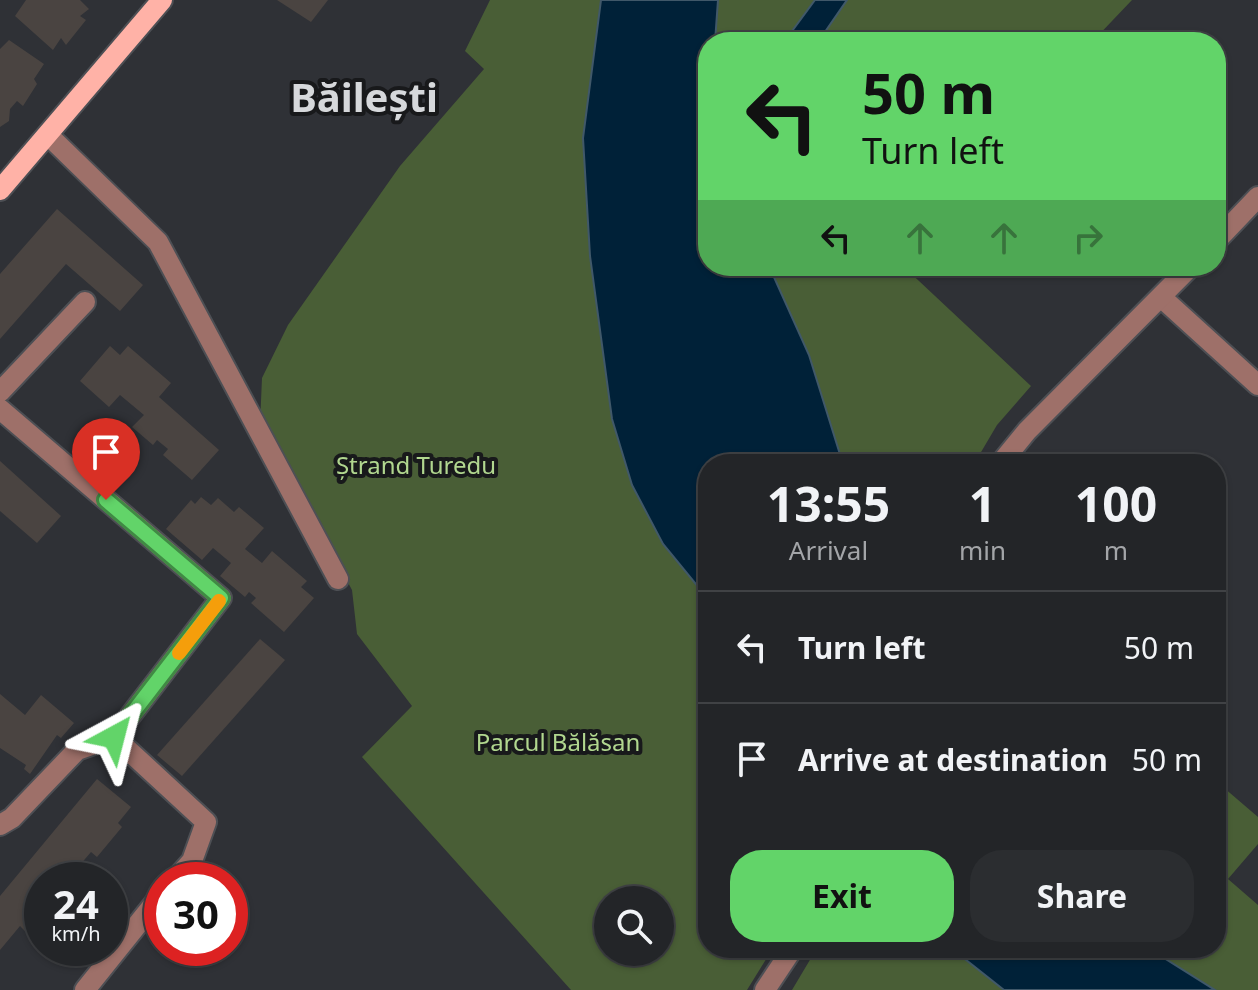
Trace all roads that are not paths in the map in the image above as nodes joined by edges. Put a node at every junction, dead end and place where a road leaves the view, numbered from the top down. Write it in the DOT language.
graph roads {
  1 [pos="162,0"];
  2 [pos="48,135"];
  3 [pos="4,179"];
  4 [pos="1258,197"];
  5 [pos="1226,231"];
  6 [pos="1181,276"];
  7 [pos="1161,297"];
  8 [pos="85,302"];
  9 [pos="1258,385"];
  10 [pos="0,392"];
  11 [pos="0,409"];
  12 [pos="1008,454"];
  13 [pos="338,579"];
  14 [pos="114,737"];
  15 [pos="0,825"];
  16 [pos="191,862"];
  17 [pos="144,916"];
  18 [pos="786,958"];
  19 [pos="85,990"];
  20 [pos="765,990"];
  1 -- 2 [label="main road"];
  2 -- 3 [label="main road"];
  2 -- 13 [label="street"];
  4 -- 5 [label="street"];
  6 -- 7 [label="street"];
  7 -- 9 [label="street"];
  7 -- 12 [label="street"];
  8 -- 10 [label="street"];
  11 -- 14 [label="street"];
  14 -- 15 [label="street"];
  14 -- 16 [label="street"];
  17 -- 19 [label="street"];
  18 -- 20 [label="street"];
}
